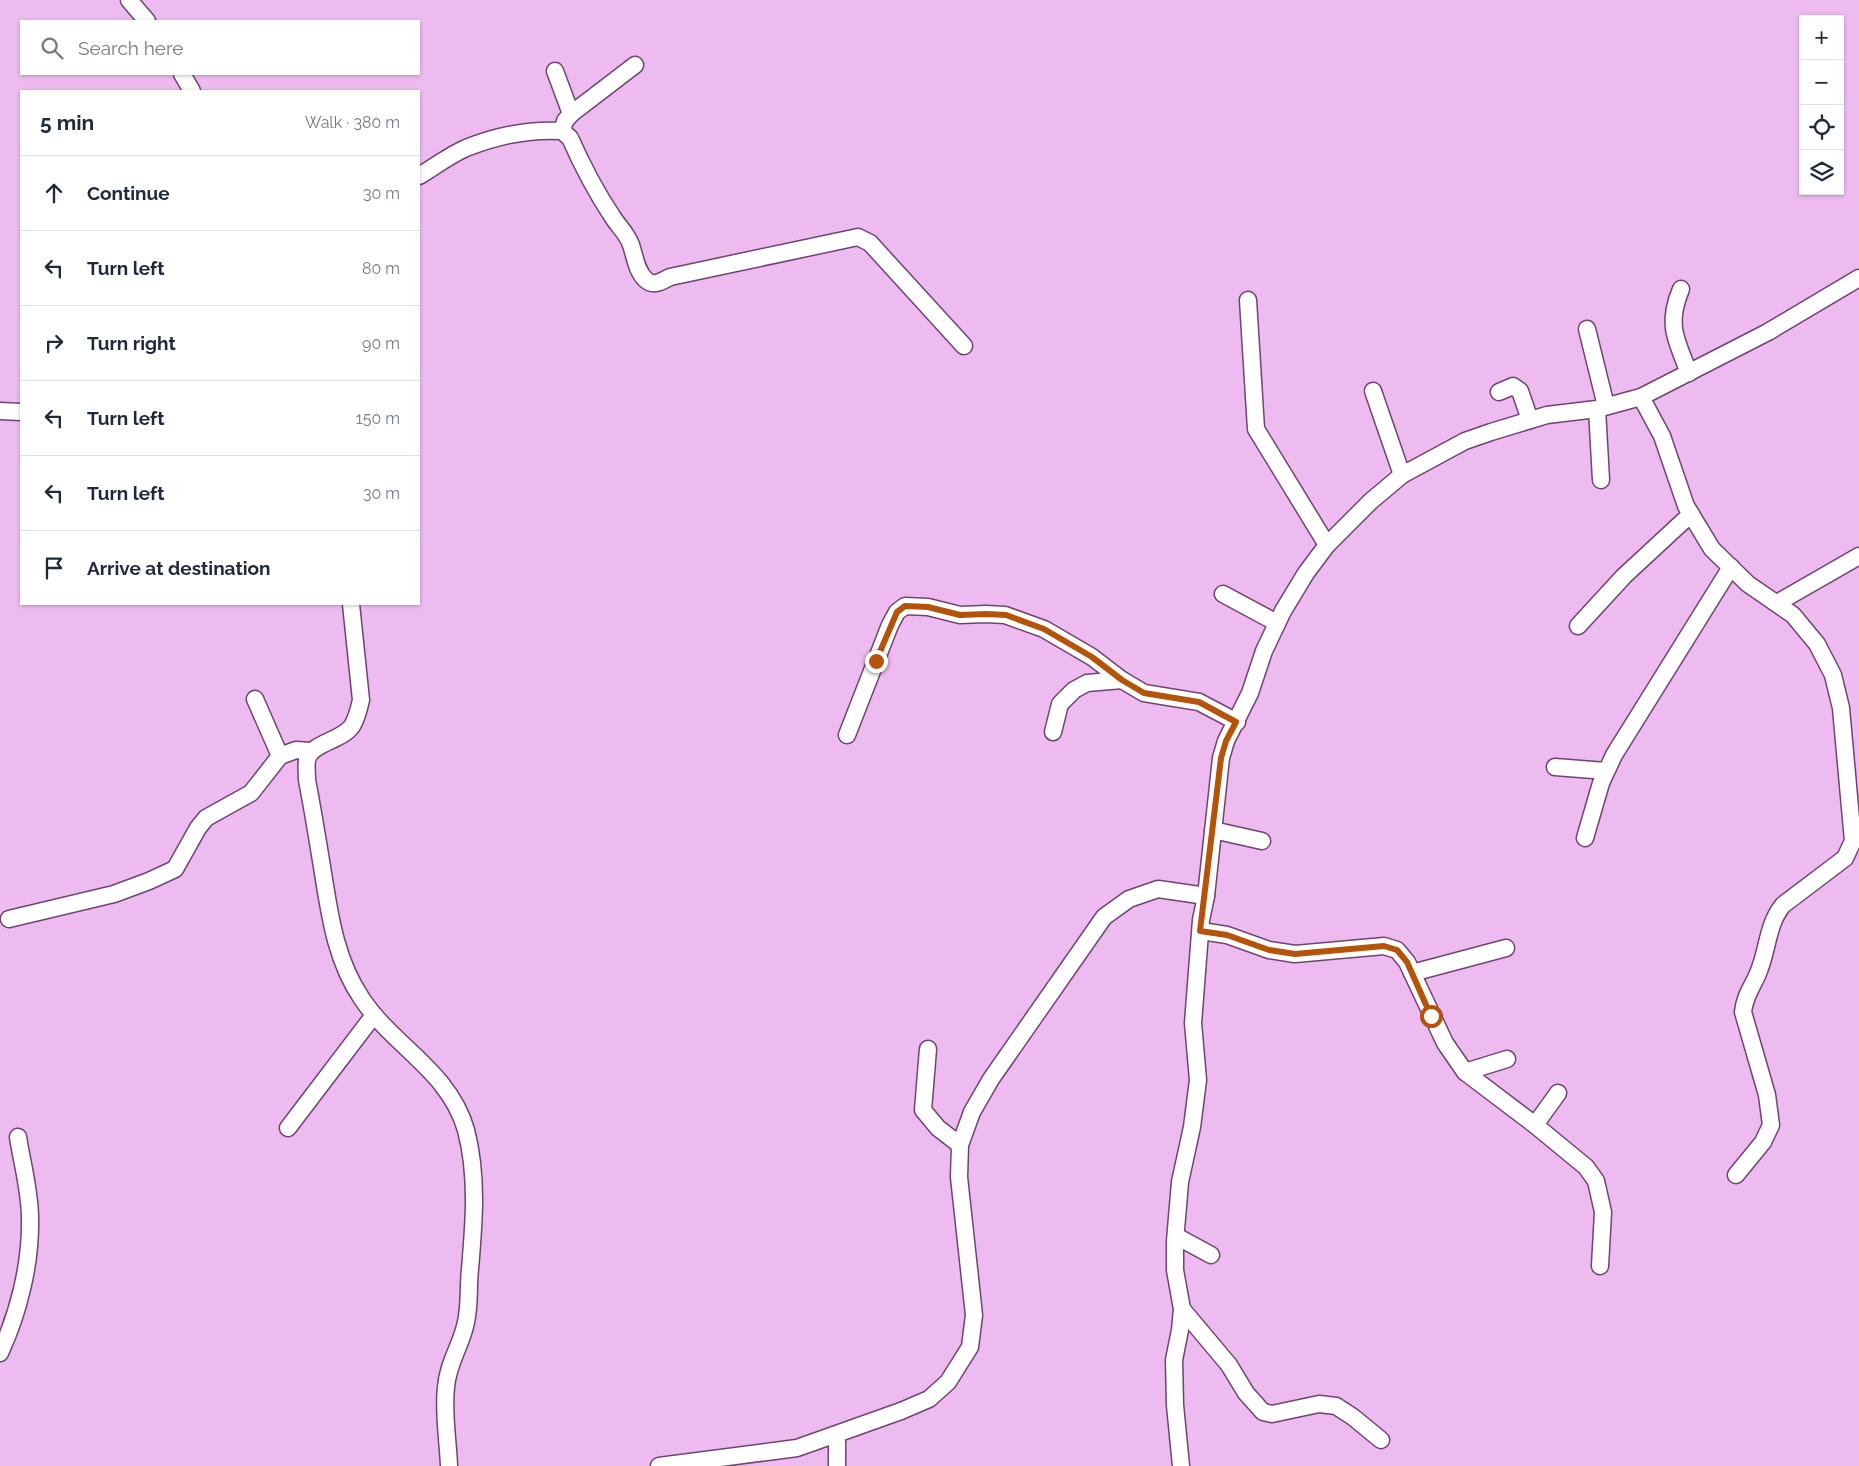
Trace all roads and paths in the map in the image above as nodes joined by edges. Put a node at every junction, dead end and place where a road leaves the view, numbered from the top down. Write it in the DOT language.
graph roads {
  1 [pos="129,0"];
  2 [pos="146,20"];
  3 [pos="635,65"];
  4 [pos="555,71"];
  5 [pos="183,75"];
  6 [pos="191,90"];
  7 [pos="571,114"];
  8 [pos="562,131"];
  9 [pos="420,175"];
  10 [pos="1859,278"];
  11 [pos="1681,289"];
  12 [pos="1248,300"];
  13 [pos="1587,329"];
  14 [pos="964,346"];
  15 [pos="1689,374"];
  16 [pos="1373,391"];
  17 [pos="1499,392"];
  18 [pos="1641,397"];
  19 [pos="1601,407"];
  20 [pos="0,411"];
  21 [pos="20,412"];
  22 [pos="1530,420"];
  23 [pos="1402,475"];
  24 [pos="1601,480"];
  25 [pos="1691,514"];
  26 [pos="1328,545"];
  27 [pos="1859,556"];
  28 [pos="1731,567"];
  29 [pos="1223,594"];
  30 [pos="1777,603"];
  31 [pos="351,605"];
  32 [pos="1277,623"];
  33 [pos="1578,626"];
  34 [pos="1122,680"];
  35 [pos="256,699"];
  36 [pos="1236,722"];
  37 [pos="1052,732"];
  38 [pos="847,734"];
  39 [pos="311,751"];
  40 [pos="280,756"];
  41 [pos="1555,767"];
  42 [pos="1606,771"];
  43 [pos="1213,830"];
  44 [pos="1585,838"];
  45 [pos="1262,841"];
  46 [pos="1206,896"];
  47 [pos="9,919"];
  48 [pos="1200,931"];
  49 [pos="1506,948"];
  50 [pos="1412,973"];
  51 [pos="374,1014"];
  52 [pos="928,1049"];
  53 [pos="1507,1059"];
  54 [pos="1465,1072"];
  55 [pos="1558,1092"];
  56 [pos="1535,1125"];
  57 [pos="288,1128"];
  58 [pos="18,1137"];
  59 [pos="960,1145"];
  60 [pos="1736,1175"];
  61 [pos="1176,1236"];
  62 [pos="1211,1255"];
  63 [pos="1600,1266"];
  64 [pos="1182,1309"];
  65 [pos="0,1353"];
  66 [pos="836,1435"];
  67 [pos="1381,1440"];
  68 [pos="449,1466"];
  69 [pos="660,1466"];
  70 [pos="836,1466"];
  71 [pos="1181,1466"];
  1 -- 2 [label="street"];
  3 -- 7 [label="street"];
  4 -- 7 [label="street"];
  5 -- 6 [label="street"];
  7 -- 8 [label="street"];
  8 -- 9 [label="street"];
  8 -- 14 [label="street"];
  10 -- 15 [label="street"];
  11 -- 15 [label="street"];
  12 -- 26 [label="street"];
  13 -- 19 [label="street"];
  15 -- 18 [label="street"];
  16 -- 23 [label="street"];
  17 -- 22 [label="street"];
  18 -- 19 [label="street"];
  18 -- 25 [label="street"];
  19 -- 22 [label="street"];
  19 -- 24 [label="street"];
  20 -- 21 [label="street"];
  22 -- 23 [label="street"];
  23 -- 26 [label="street"];
  25 -- 28 [label="street"];
  25 -- 33 [label="street"];
  26 -- 32 [label="street"];
  27 -- 30 [label="street"];
  28 -- 30 [label="street"];
  28 -- 42 [label="street"];
  29 -- 32 [label="street"];
  30 -- 60 [label="street"];
  31 -- 39 [label="street"];
  32 -- 36 [label="street"];
  34 -- 36 [label="street"];
  34 -- 37 [label="street"];
  34 -- 38 [label="street"];
  35 -- 40 [label="street"];
  36 -- 43 [label="street"];
  39 -- 40 [label="street"];
  39 -- 51 [label="street"];
  40 -- 47 [label="street"];
  41 -- 42 [label="street"];
  42 -- 44 [label="street"];
  43 -- 45 [label="street"];
  43 -- 46 [label="street"];
  46 -- 48 [label="street"];
  46 -- 59 [label="street"];
  48 -- 50 [label="street"];
  48 -- 61 [label="street"];
  49 -- 50 [label="street"];
  50 -- 54 [label="street"];
  51 -- 57 [label="street"];
  51 -- 68 [label="street"];
  52 -- 59 [label="street"];
  53 -- 54 [label="street"];
  54 -- 56 [label="street"];
  55 -- 56 [label="street"];
  56 -- 63 [label="street"];
  58 -- 65 [label="street"];
  59 -- 66 [label="street"];
  61 -- 62 [label="street"];
  61 -- 64 [label="street"];
  64 -- 67 [label="street"];
  64 -- 71 [label="street"];
  66 -- 69 [label="street"];
  66 -- 70 [label="street"];
}
